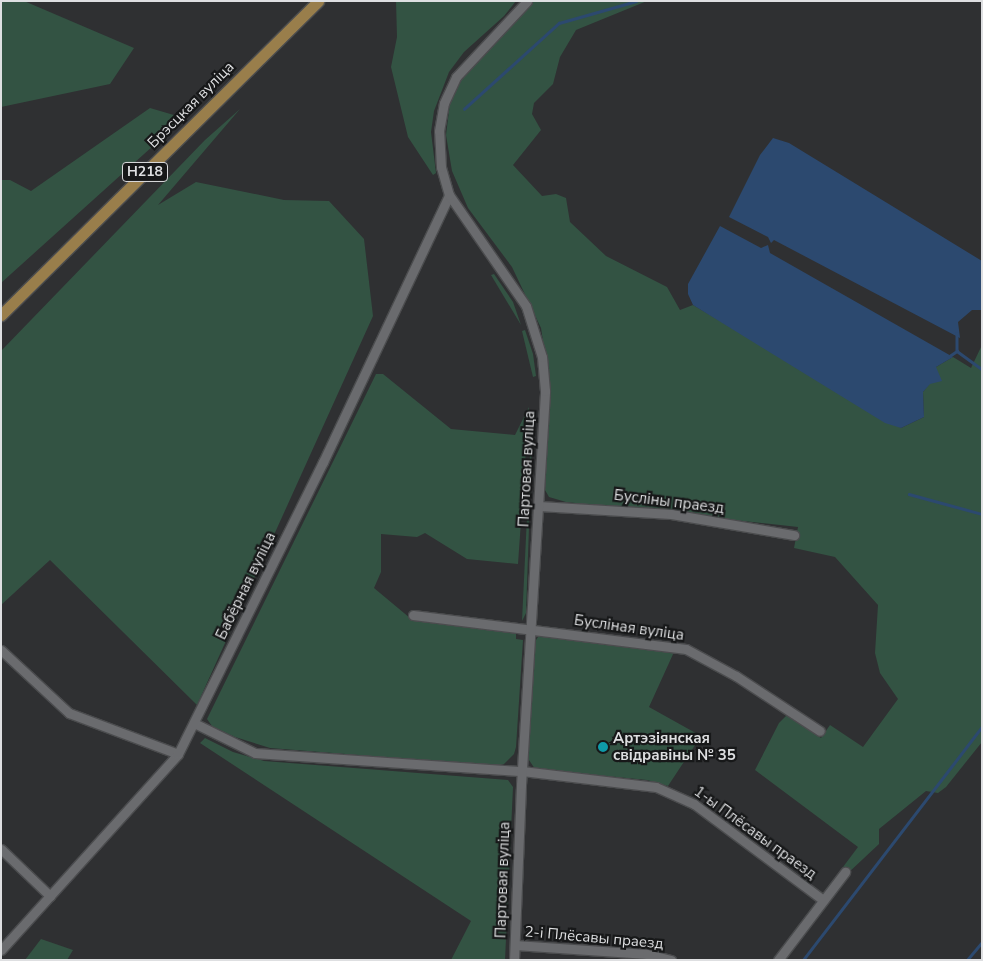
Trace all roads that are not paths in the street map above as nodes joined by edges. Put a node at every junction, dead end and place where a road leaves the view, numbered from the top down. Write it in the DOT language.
graph roads {
  1 [pos="318,1"];
  2 [pos="527,1"];
  3 [pos="449,195"];
  4 [pos="1,315"];
  5 [pos="538,506"];
  6 [pos="794,534"];
  7 [pos="413,615"];
  8 [pos="529,630"];
  9 [pos="1,650"];
  10 [pos="194,723"];
  11 [pos="820,731"];
  12 [pos="178,754"];
  13 [pos="522,771"];
  14 [pos="1,849"];
  15 [pos="845,872"];
  16 [pos="50,896"];
  17 [pos="822,899"];
  18 [pos="515,945"];
  19 [pos="1,950"];
  20 [pos="514,960"];
  21 [pos="671,960"];
  22 [pos="778,960"];
  1 -- 4 [label="main road, Брэсцкая вуліца / Н218"];
  2 -- 3 [label="street"];
  3 -- 5 [label="street, Партовая вуліца"];
  3 -- 10 [label="street, Бабёрная вуліца"];
  5 -- 6 [label="street, Бусліны праезд"];
  5 -- 8 [label="street, Партовая вуліца"];
  7 -- 8 [label="street, Бусліная вуліца"];
  8 -- 11 [label="street, Бусліная вуліца"];
  8 -- 13 [label="street, Партовая вуліца"];
  9 -- 12 [label="street"];
  10 -- 12 [label="street, Бабёрная вуліца"];
  10 -- 13 [label="street"];
  12 -- 16 [label="street, Бабёрная вуліца"];
  13 -- 17 [label="street, 1-ы Плёсавы праезд"];
  13 -- 18 [label="street, Партовая вуліца"];
  14 -- 16 [label="street"];
  15 -- 17 [label="street"];
  16 -- 19 [label="street, Бабёрная вуліца"];
  17 -- 22 [label="street"];
  18 -- 20 [label="street, Партовая вуліца"];
  18 -- 21 [label="street, 2-і Плёсавы праезд"];
}
